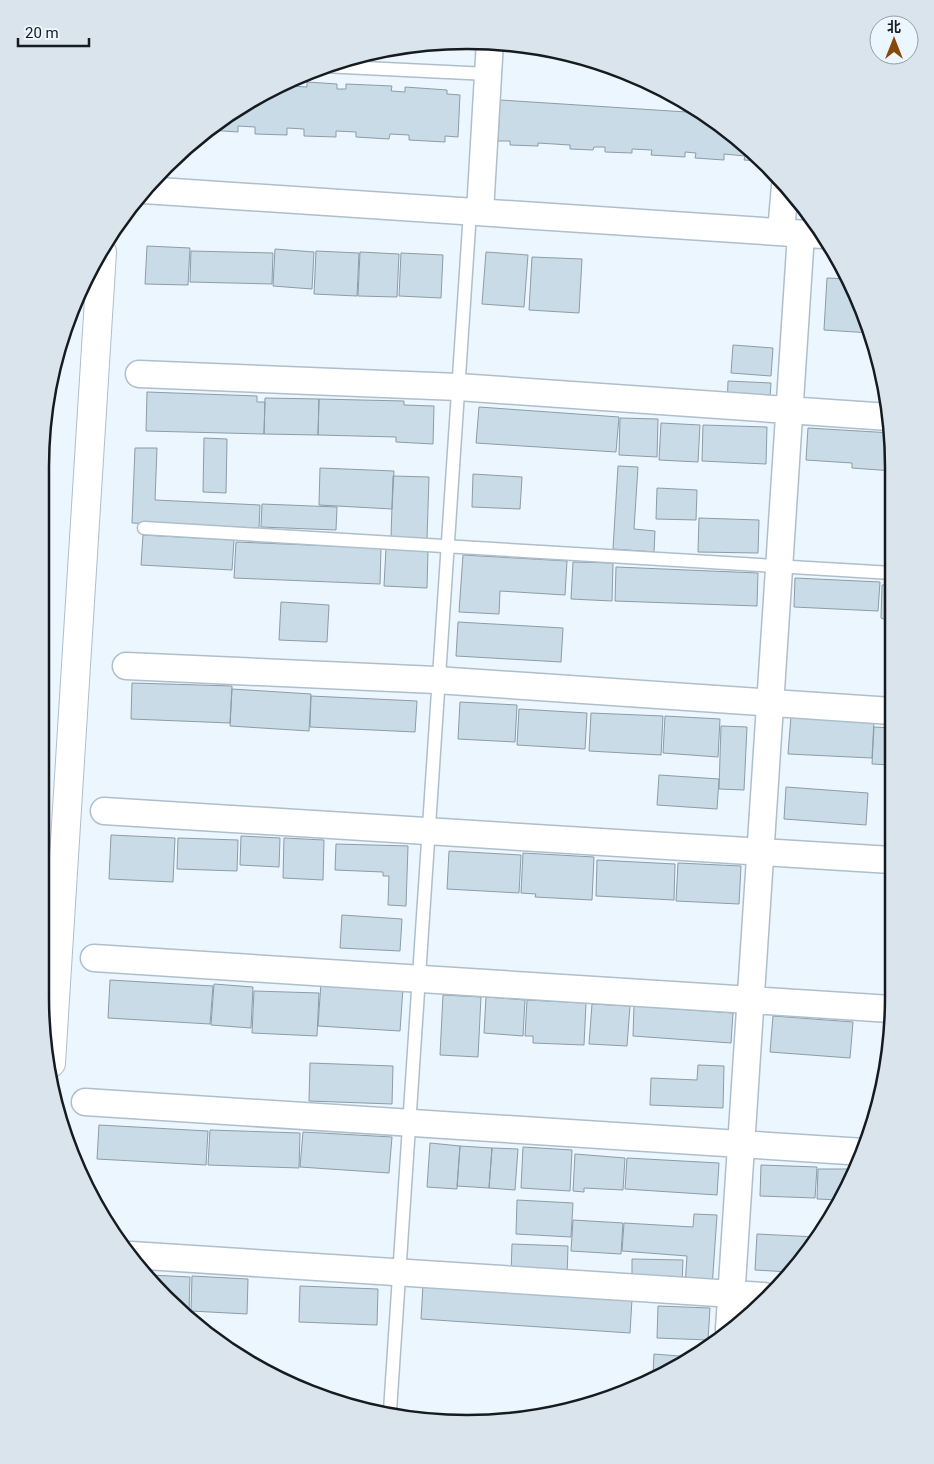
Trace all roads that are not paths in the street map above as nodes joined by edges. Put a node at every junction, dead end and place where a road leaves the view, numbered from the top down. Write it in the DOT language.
graph roads {
  1 [pos="489,50"];
  2 [pos="346,67"];
  3 [pos="488,74"];
  4 [pos="153,191"];
  5 [pos="791,202"];
  6 [pos="475,212"];
  7 [pos="802,234"];
  8 [pos="101,265"];
  9 [pos="139,374"];
  10 [pos="458,387"];
  11 [pos="789,410"];
  12 [pos="882,417"];
  13 [pos="144,528"];
  14 [pos="447,546"];
  15 [pos="779,566"];
  16 [pos="885,573"];
  17 [pos="126,666"];
  18 [pos="438,681"];
  19 [pos="770,703"];
  20 [pos="885,711"];
  21 [pos="104,811"];
  22 [pos="428,831"];
  23 [pos="760,852"];
  24 [pos="885,860"];
  25 [pos="94,958"];
  26 [pos="418,979"];
  27 [pos="751,1000"];
  28 [pos="885,1009"];
  29 [pos="52,1050"];
  30 [pos="85,1102"];
  31 [pos="409,1123"];
  32 [pos="741,1144"];
  33 [pos="855,1151"];
  34 [pos="138,1255"];
  35 [pos="399,1272"];
  36 [pos="731,1294"];
  37 [pos="760,1296"];
  38 [pos="729,1323"];
  39 [pos="390,1408"];
  1 -- 3 [label="street"];
  2 -- 3 [label="lane"];
  3 -- 6 [label="street"];
  4 -- 6 [label="street"];
  5 -- 7 [label="street"];
  6 -- 7 [label="street"];
  6 -- 10 [label="lane"];
  7 -- 11 [label="street"];
  8 -- 29 [label="street"];
  9 -- 10 [label="street"];
  10 -- 11 [label="street"];
  10 -- 14 [label="lane"];
  11 -- 12 [label="street"];
  11 -- 15 [label="street"];
  13 -- 14 [label="lane"];
  14 -- 15 [label="lane"];
  14 -- 18 [label="lane"];
  15 -- 16 [label="lane"];
  15 -- 19 [label="street"];
  17 -- 18 [label="street"];
  18 -- 19 [label="street"];
  18 -- 22 [label="lane"];
  19 -- 20 [label="street"];
  19 -- 23 [label="street"];
  21 -- 22 [label="street"];
  22 -- 23 [label="street"];
  22 -- 26 [label="lane"];
  23 -- 24 [label="street"];
  23 -- 27 [label="street"];
  25 -- 26 [label="street"];
  26 -- 27 [label="street"];
  26 -- 31 [label="lane"];
  27 -- 28 [label="street"];
  27 -- 32 [label="street"];
  30 -- 31 [label="street"];
  31 -- 32 [label="street"];
  31 -- 35 [label="lane"];
  32 -- 33 [label="street"];
  32 -- 36 [label="street"];
  34 -- 35 [label="street"];
  35 -- 36 [label="street"];
  35 -- 39 [label="lane"];
  36 -- 37 [label="street"];
  36 -- 38 [label="street"];
}
